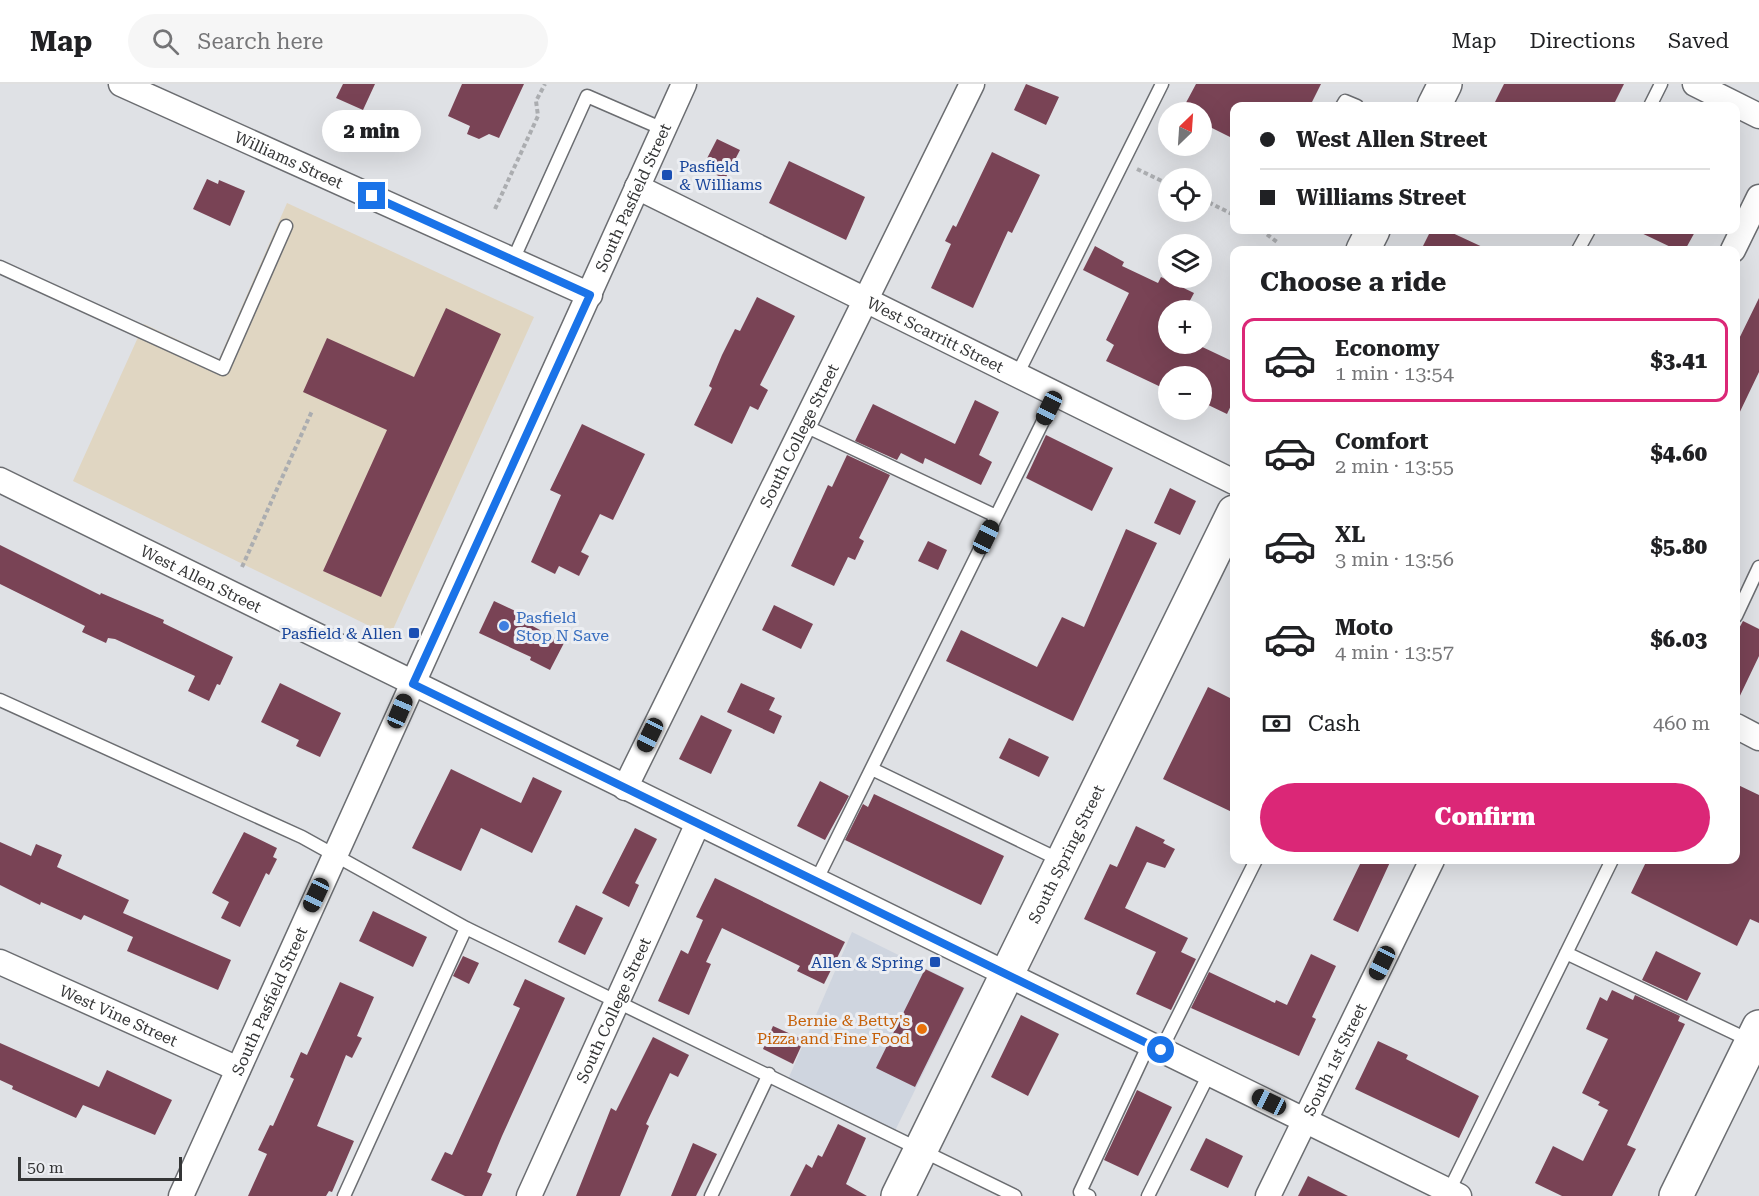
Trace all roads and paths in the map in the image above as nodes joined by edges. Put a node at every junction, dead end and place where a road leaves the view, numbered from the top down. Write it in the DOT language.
graph roads {
  1 [pos="121,84"];
  2 [pos="545,84"];
  3 [pos="684,84"];
  4 [pos="972,84"];
  5 [pos="1162,84"];
  6 [pos="1445,84"];
  7 [pos="1661,84"];
  8 [pos="1695,84"];
  9 [pos="1436,102"];
  10 [pos="1652,102"];
  11 [pos="1731,102"];
  12 [pos="1740,106"];
  13 [pos="1759,116"];
  14 [pos="663,129"];
  15 [pos="1123,163"];
  16 [pos="1158,179"];
  17 [pos="637,187"];
  18 [pos="1759,197"];
  19 [pos="1212,204"];
  20 [pos="495,210"];
  21 [pos="1230,213"];
  22 [pos="286,226"];
  23 [pos="1266,234"];
  24 [pos="1276,242"];
  25 [pos="1734,246"];
  26 [pos="513,260"];
  27 [pos="0,267"];
  28 [pos="590,295"];
  29 [pos="865,301"];
  30 [pos="1017,375"];
  31 [pos="1056,395"];
  32 [pos="312,411"];
  33 [pos="803,425"];
  34 [pos="0,480"];
  35 [pos="1230,480"];
  36 [pos="996,516"];
  37 [pos="1230,520"];
  38 [pos="243,567"];
  39 [pos="1759,567"];
  40 [pos="1740,607"];
  41 [pos="413,684"];
  42 [pos="0,700"];
  43 [pos="1740,728"];
  44 [pos="1759,738"];
  45 [pos="872,770"];
  46 [pos="625,788"];
  47 [pos="698,823"];
  48 [pos="335,855"];
  49 [pos="1062,861"];
  50 [pos="1254,864"];
  51 [pos="1430,864"];
  52 [pos="1610,864"];
  53 [pos="816,881"];
  54 [pos="466,928"];
  55 [pos="1566,952"];
  56 [pos="0,962"];
  57 [pos="1007,974"];
  58 [pos="616,1002"];
  59 [pos="1756,1034"];
  60 [pos="1155,1047"];
  61 [pos="237,1069"];
  62 [pos="769,1074"];
  63 [pos="1209,1074"];
  64 [pos="1305,1121"];
  65 [pos="922,1149"];
  66 [pos="1452,1194"];
  67 [pos="181,1196"];
  68 [pos="344,1196"];
  69 [pos="529,1196"];
  70 [pos="711,1196"];
  71 [pos="898,1196"];
  72 [pos="1015,1196"];
  73 [pos="1089,1196"];
  74 [pos="1148,1196"];
  75 [pos="1268,1196"];
  76 [pos="1676,1196"];
  1 -- 26 [label="street, Williams Street"];
  2 -- 20 [label="path"];
  3 -- 14 [label="street, South Pasfield Street"];
  4 -- 29 [label="street, South College Street"];
  5 -- 15 [label="lane"];
  6 -- 9 [label="street"];
  7 -- 10 [label="lane"];
  8 -- 11 [label="street"];
  12 -- 13 [label="street"];
  14 -- 17 [label="street, South Pasfield Street"];
  14 -- 26 [label="lane"];
  15 -- 16 [label="path"];
  15 -- 30 [label="lane"];
  17 -- 28 [label="street, South Pasfield Street"];
  17 -- 29 [label="street, West Scarritt Street"];
  18 -- 25 [label="street"];
  19 -- 21 [label="path"];
  22 -- 27 [label="lane"];
  23 -- 24 [label="path"];
  26 -- 28 [label="street, Williams Street"];
  28 -- 41 [label="street, South Pasfield Street"];
  29 -- 30 [label="street, West Scarritt Street"];
  29 -- 33 [label="street, South College Street"];
  30 -- 31 [label="street, West Scarritt Street"];
  31 -- 35 [label="street, West Scarritt Street"];
  31 -- 36 [label="lane"];
  32 -- 38 [label="path"];
  33 -- 36 [label="lane"];
  33 -- 46 [label="street, South College Street"];
  34 -- 41 [label="street, West Allen Street"];
  36 -- 45 [label="lane"];
  37 -- 49 [label="street, South Spring Street"];
  39 -- 40 [label="lane"];
  41 -- 46 [label="street, West Allen Street"];
  41 -- 48 [label="street, South Pasfield Street"];
  42 -- 48 [label="lane"];
  43 -- 44 [label="street"];
  45 -- 49 [label="lane"];
  45 -- 53 [label="lane"];
  46 -- 47 [label="street, West Allen Street"];
  47 -- 53 [label="street, West Allen Street"];
  47 -- 58 [label="street, South College Street"];
  48 -- 54 [label="lane"];
  48 -- 61 [label="street, South Pasfield Street"];
  49 -- 57 [label="street, South Spring Street"];
  50 -- 60 [label="lane"];
  51 -- 64 [label="street, South 1st Street"];
  52 -- 55 [label="lane"];
  53 -- 57 [label="street, West Allen Street"];
  54 -- 58 [label="lane"];
  54 -- 68 [label="lane"];
  55 -- 59 [label="lane"];
  55 -- 66 [label="lane"];
  56 -- 61 [label="street, West Vine Street"];
  57 -- 60 [label="street, West Allen Street"];
  57 -- 65 [label="street, South Spring Street"];
  58 -- 62 [label="lane"];
  58 -- 69 [label="street, South College Street"];
  59 -- 76 [label="street"];
  60 -- 63 [label="street, West Allen Street"];
  60 -- 73 [label="lane"];
  61 -- 67 [label="street, South Pasfield Street"];
  62 -- 65 [label="lane"];
  62 -- 70 [label="lane"];
  63 -- 64 [label="street, West Allen Street"];
  63 -- 74 [label="lane"];
  64 -- 66 [label="street, West Allen Street"];
  64 -- 75 [label="street, South 1st Street"];
  65 -- 71 [label="street, South Spring Street"];
  65 -- 72 [label="lane"];
}
